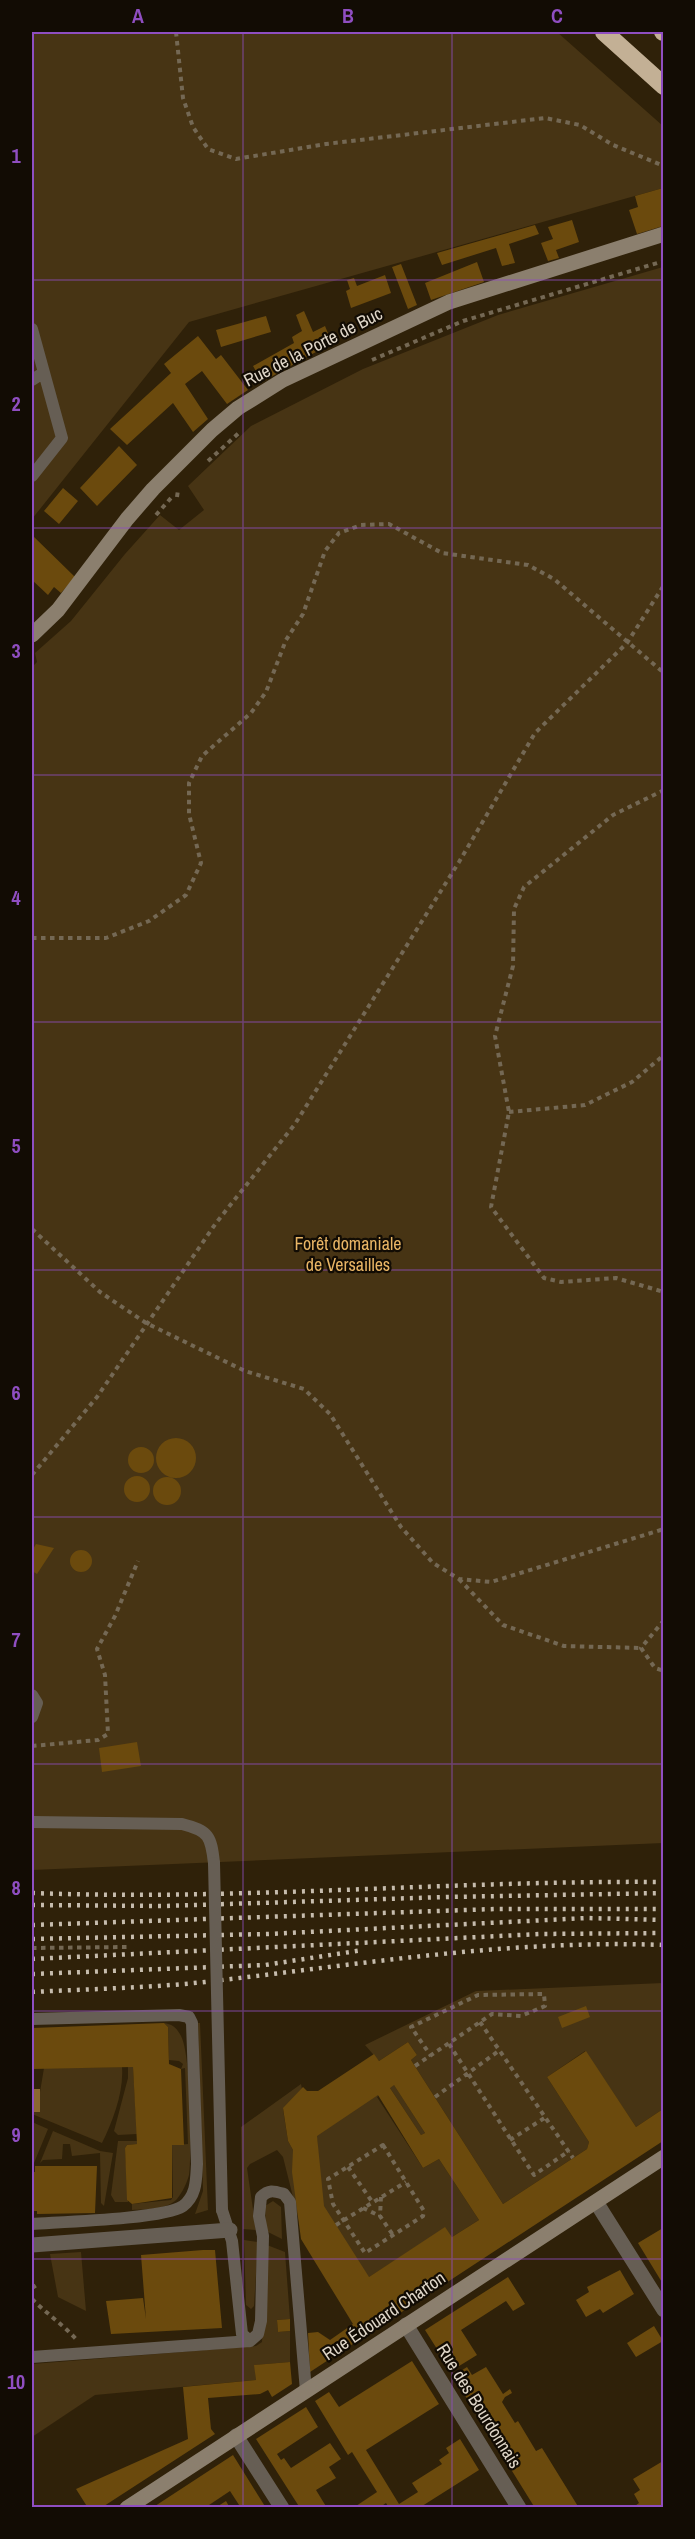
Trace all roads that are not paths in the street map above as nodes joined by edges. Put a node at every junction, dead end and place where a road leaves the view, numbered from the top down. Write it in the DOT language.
graph roads {
  1 [pos="604,32"];
  2 [pos="663,86"];
  3 [pos="663,234"];
  4 [pos="32,329"];
  5 [pos="43,373"];
  6 [pos="32,380"];
  7 [pos="32,476"];
  8 [pos="32,635"];
  9 [pos="32,1695"];
  10 [pos="32,1717"];
  11 [pos="32,1822"];
  12 [pos="32,2019"];
  13 [pos="663,2157"];
  14 [pos="596,2202"];
  15 [pos="32,2224"];
  16 [pos="230,2230"];
  17 [pos="32,2245"];
  18 [pos="663,2310"];
  19 [pos="406,2325"];
  20 [pos="250,2341"];
  21 [pos="32,2357"];
  22 [pos="306,2391"];
  23 [pos="236,2436"];
  24 [pos="127,2508"];
  25 [pos="282,2508"];
  26 [pos="519,2508"];
  1 -- 2 [label="highway"];
  3 -- 8 [label="main road, Rue de la Porte de Buc"];
  4 -- 5 [label="lane"];
  5 -- 6 [label="lane"];
  5 -- 7 [label="lane"];
  9 -- 10 [label="lane"];
  11 -- 16 [label="lane, bridge"];
  12 -- 15 [label="lane"];
  13 -- 14 [label="main road, Rue Édouard Charton"];
  14 -- 18 [label="street"];
  14 -- 19 [label="main road, Rue Édouard Charton"];
  16 -- 17 [label="street"];
  16 -- 20 [label="lane"];
  19 -- 22 [label="main road, Rue Édouard Charton"];
  19 -- 26 [label="street, Rue des Bourdonnais"];
  20 -- 21 [label="lane"];
  20 -- 22 [label="lane"];
  22 -- 23 [label="main road, Rue Édouard Charton"];
  23 -- 24 [label="main road, Rue Édouard Charton"];
  23 -- 25 [label="street"];
}
